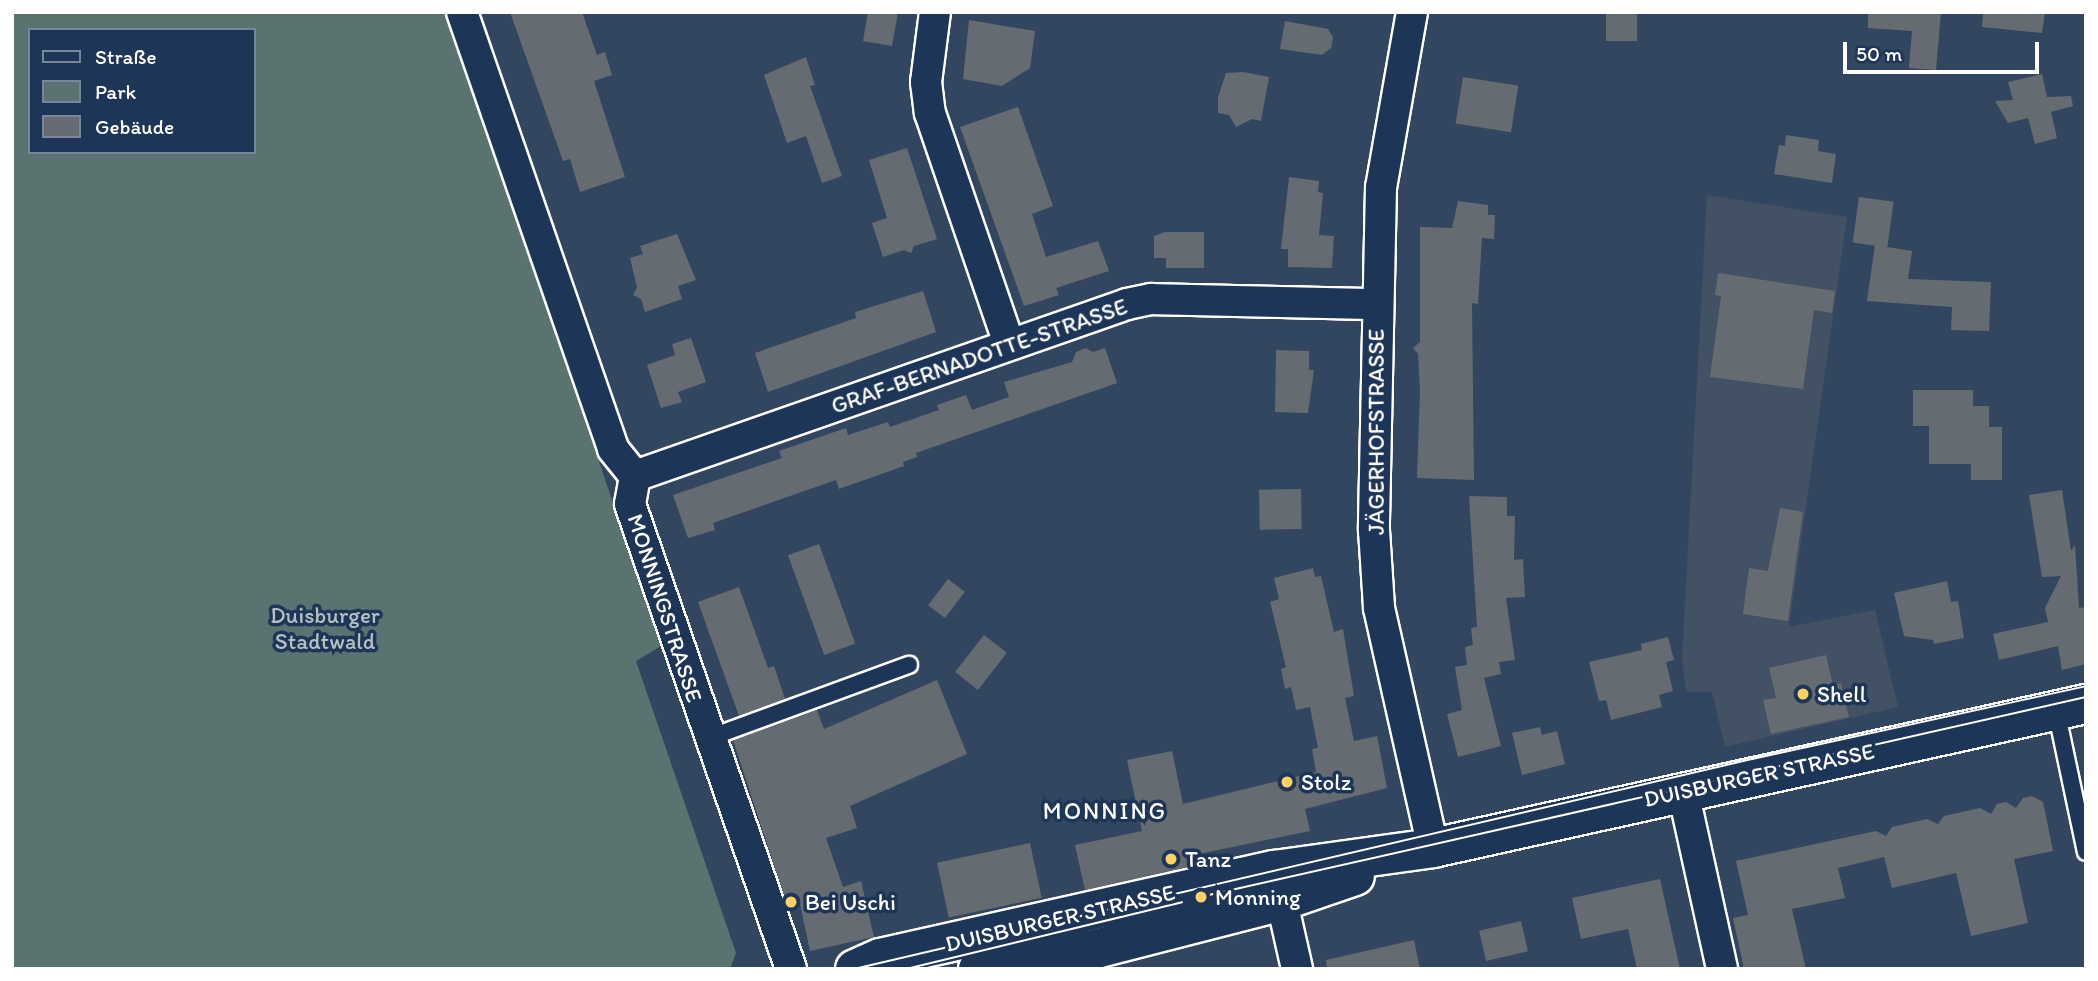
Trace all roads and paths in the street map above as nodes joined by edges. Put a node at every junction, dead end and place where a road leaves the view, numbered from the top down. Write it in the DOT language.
graph roads {
  1 [pos="462,12"];
  2 [pos="935,12"];
  3 [pos="1412,12"];
  4 [pos="1377,304"];
  5 [pos="1009,344"];
  6 [pos="635,476"];
  7 [pos="909,665"];
  8 [pos="2071,707"];
  9 [pos="709,738"];
  10 [pos="1684,791"];
  11 [pos="1433,848"];
  12 [pos="2086,852"];
  13 [pos="1279,886"];
  14 [pos="1072,934"];
  15 [pos="792,969"];
  16 [pos="855,969"];
  17 [pos="978,969"];
  18 [pos="1297,969"];
  19 [pos="1722,969"];
  1 -- 6 [label="street"];
  2 -- 5 [label="street"];
  3 -- 4 [label="street, JÄGERHOFSTRASSE"];
  4 -- 5 [label="street, GRAF-BERNADOTTE-STRASSE"];
  4 -- 11 [label="street, JÄGERHOFSTRASSE"];
  5 -- 6 [label="street, GRAF-BERNADOTTE-STRASSE"];
  6 -- 9 [label="street, MONNINGSTRASSE"];
  7 -- 9 [label="lane"];
  8 -- 10 [label="main road, DUISBURGER STRASSE"];
  8 -- 12 [label="lane"];
  9 -- 15 [label="street, MONNINGSTRASSE"];
  10 -- 11 [label="main road, DUISBURGER STRASSE"];
  10 -- 19 [label="street"];
  11 -- 13 [label="main road, DUISBURGER STRASSE"];
  13 -- 14 [label="main road, DUISBURGER STRASSE"];
  13 -- 18 [label="street"];
  14 -- 16 [label="main road, DUISBURGER STRASSE"];
  14 -- 17 [label="main road, DUISBURGER STRASSE"];
}
